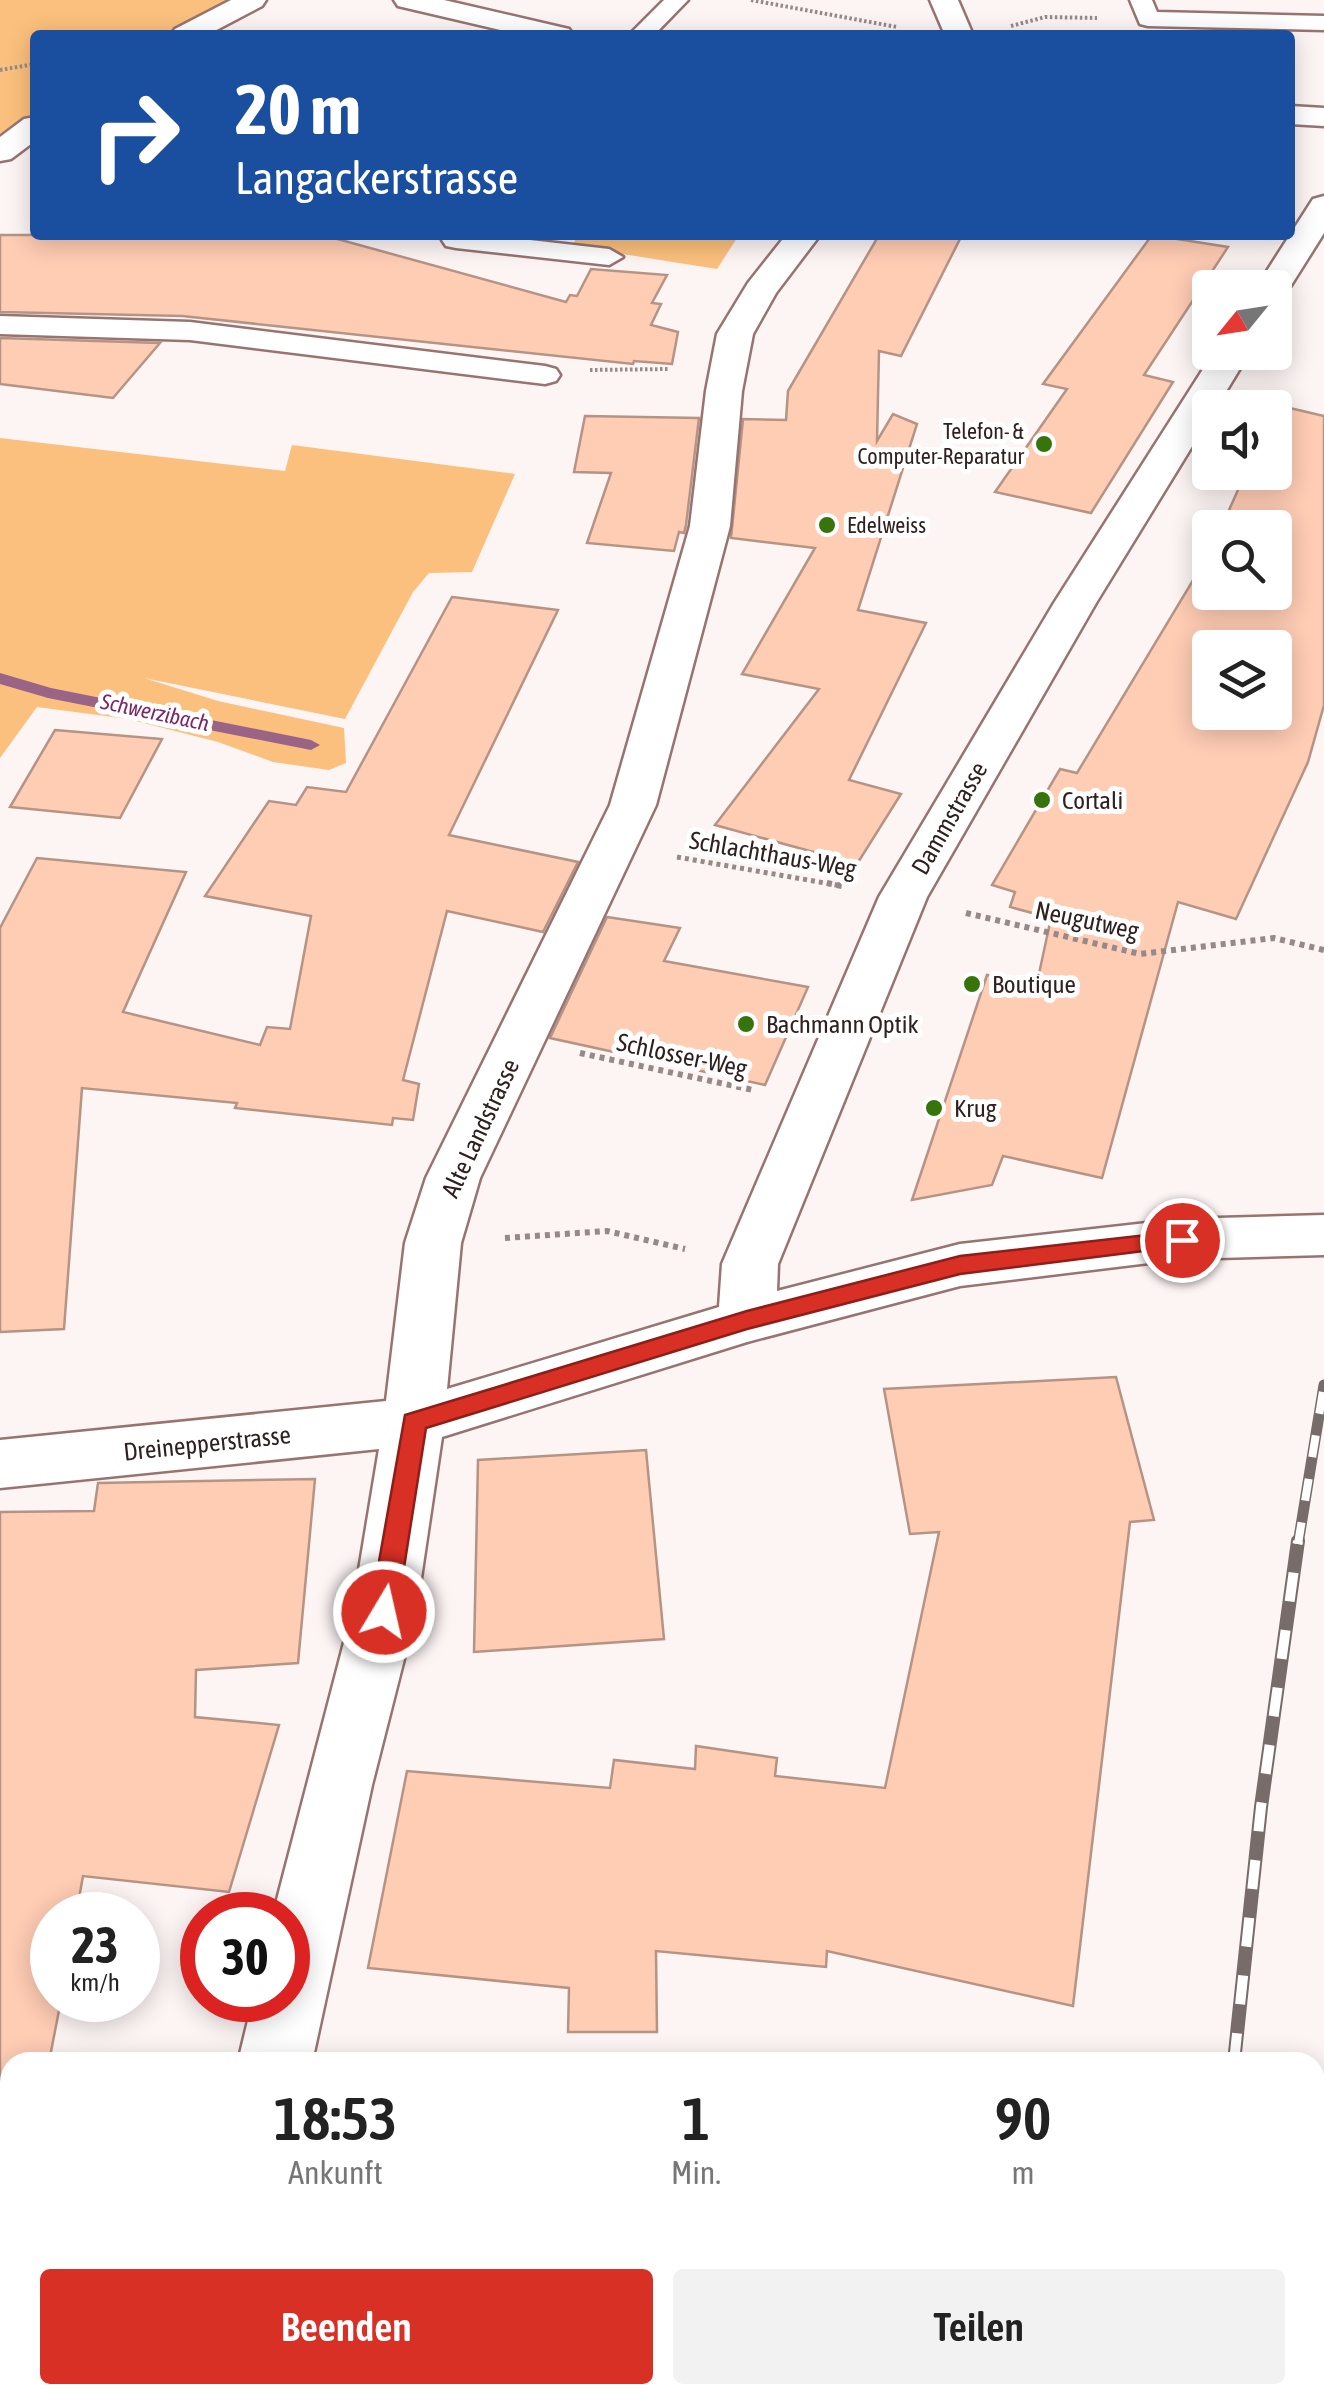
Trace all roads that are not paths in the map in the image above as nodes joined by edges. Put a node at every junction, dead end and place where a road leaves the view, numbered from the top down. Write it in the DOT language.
graph roads {
  1 [pos="252,0"];
  2 [pos="408,0"];
  3 [pos="677,0"];
  4 [pos="944,0"];
  5 [pos="1144,10"];
  6 [pos="1324,23"];
  7 [pos="194,30"];
  8 [pos="537,30"];
  9 [pos="646,30"];
  10 [pos="957,30"];
  11 [pos="1295,115"];
  12 [pos="1324,117"];
  13 [pos="30,130"];
  14 [pos="0,152"];
  15 [pos="1324,206"];
  16 [pos="456,240"];
  17 [pos="798,240"];
  18 [pos="549,242"];
  19 [pos="610,258"];
  20 [pos="1284,270"];
  21 [pos="0,325"];
  22 [pos="1221,370"];
  23 [pos="544,374"];
  24 [pos="1324,1235"];
  25 [pos="749,1292"];
  26 [pos="414,1422"];
  27 [pos="0,1464"];
  28 [pos="277,2052"];
  1 -- 7 [label="street"];
  2 -- 8 [label="street"];
  3 -- 9 [label="lane"];
  4 -- 10 [label="street"];
  5 -- 6 [label="lane"];
  11 -- 12 [label="street"];
  13 -- 14 [label="street"];
  15 -- 20 [label="street"];
  16 -- 18 [label="lane"];
  17 -- 26 [label="street, Alte Landstrasse"];
  18 -- 19 [label="lane"];
  21 -- 23 [label="lane"];
  22 -- 25 [label="street, Dammstrasse"];
  24 -- 25 [label="street, Dreinepperstrasse"];
  25 -- 26 [label="street, Dreinepperstrasse"];
  26 -- 27 [label="street, Dreinepperstrasse"];
  26 -- 28 [label="street, Alte Landstrasse"];
}
